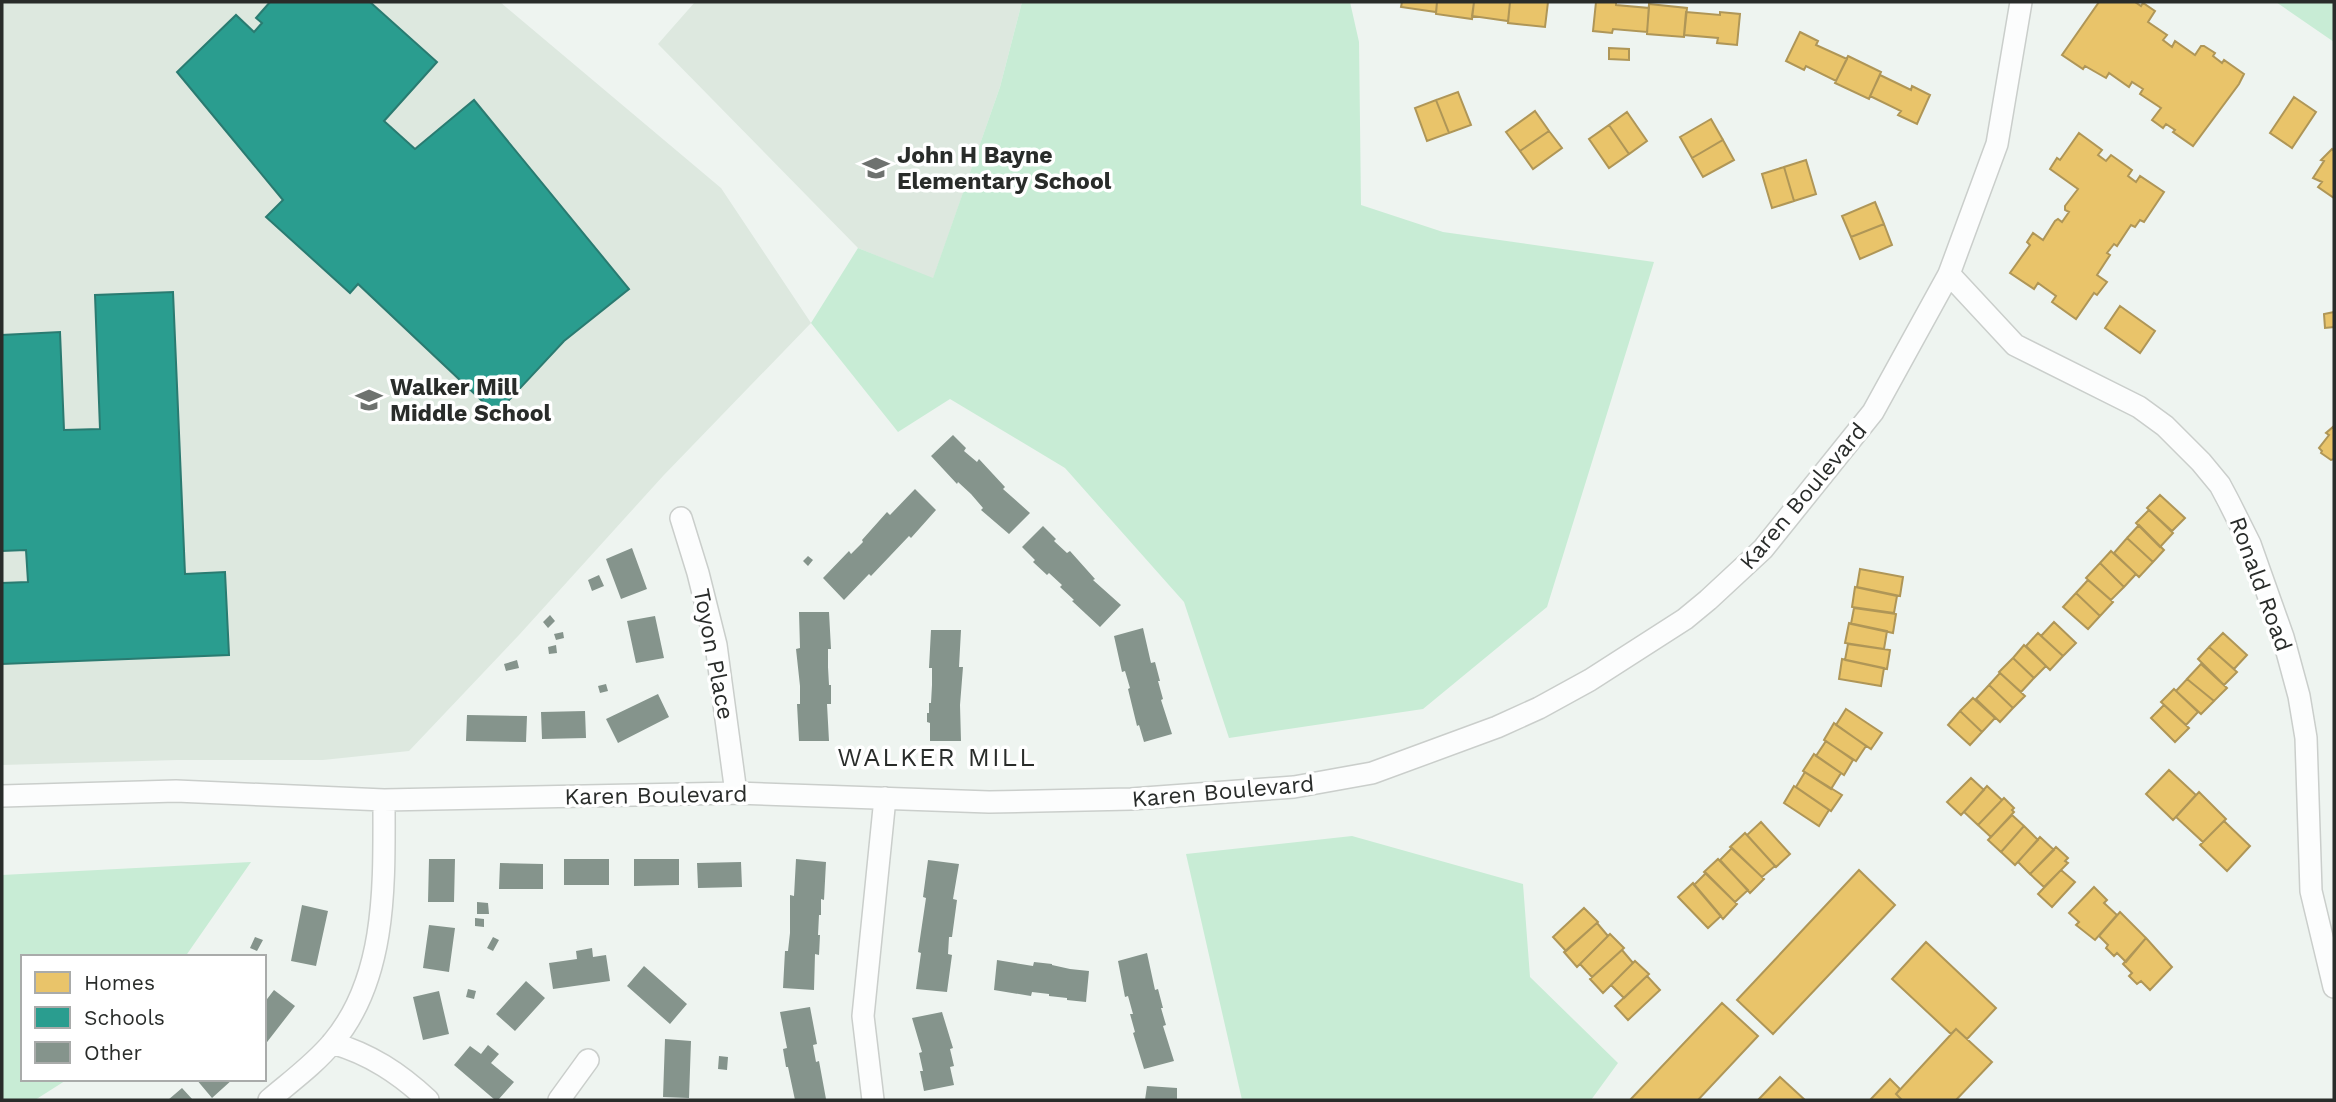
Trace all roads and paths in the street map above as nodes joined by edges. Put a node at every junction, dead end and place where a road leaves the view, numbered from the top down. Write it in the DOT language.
graph roads {
  1 [pos="2021,2"];
  2 [pos="1949,274"];
  3 [pos="681,518"];
  4 [pos="736,793"];
  5 [pos="2,796"];
  6 [pos="885,798"];
  7 [pos="384,800"];
  8 [pos="2334,987"];
  9 [pos="332,1043"];
  10 [pos="588,1059"];
  11 [pos="269,1100"];
  12 [pos="428,1100"];
  13 [pos="559,1100"];
  14 [pos="873,1100"];
  1 -- 2 [label="street, Karen Boulevard"];
  2 -- 6 [label="street, Karen Boulevard"];
  2 -- 8 [label="street, Ronald Road"];
  3 -- 4 [label="street, Toyon Place"];
  4 -- 6 [label="street, Karen Boulevard"];
  4 -- 7 [label="street, Karen Boulevard"];
  5 -- 7 [label="street, Karen Boulevard"];
  6 -- 14 [label="street"];
  7 -- 9 [label="street"];
  9 -- 11 [label="street"];
  9 -- 12 [label="street"];
  10 -- 13 [label="street"];
}
